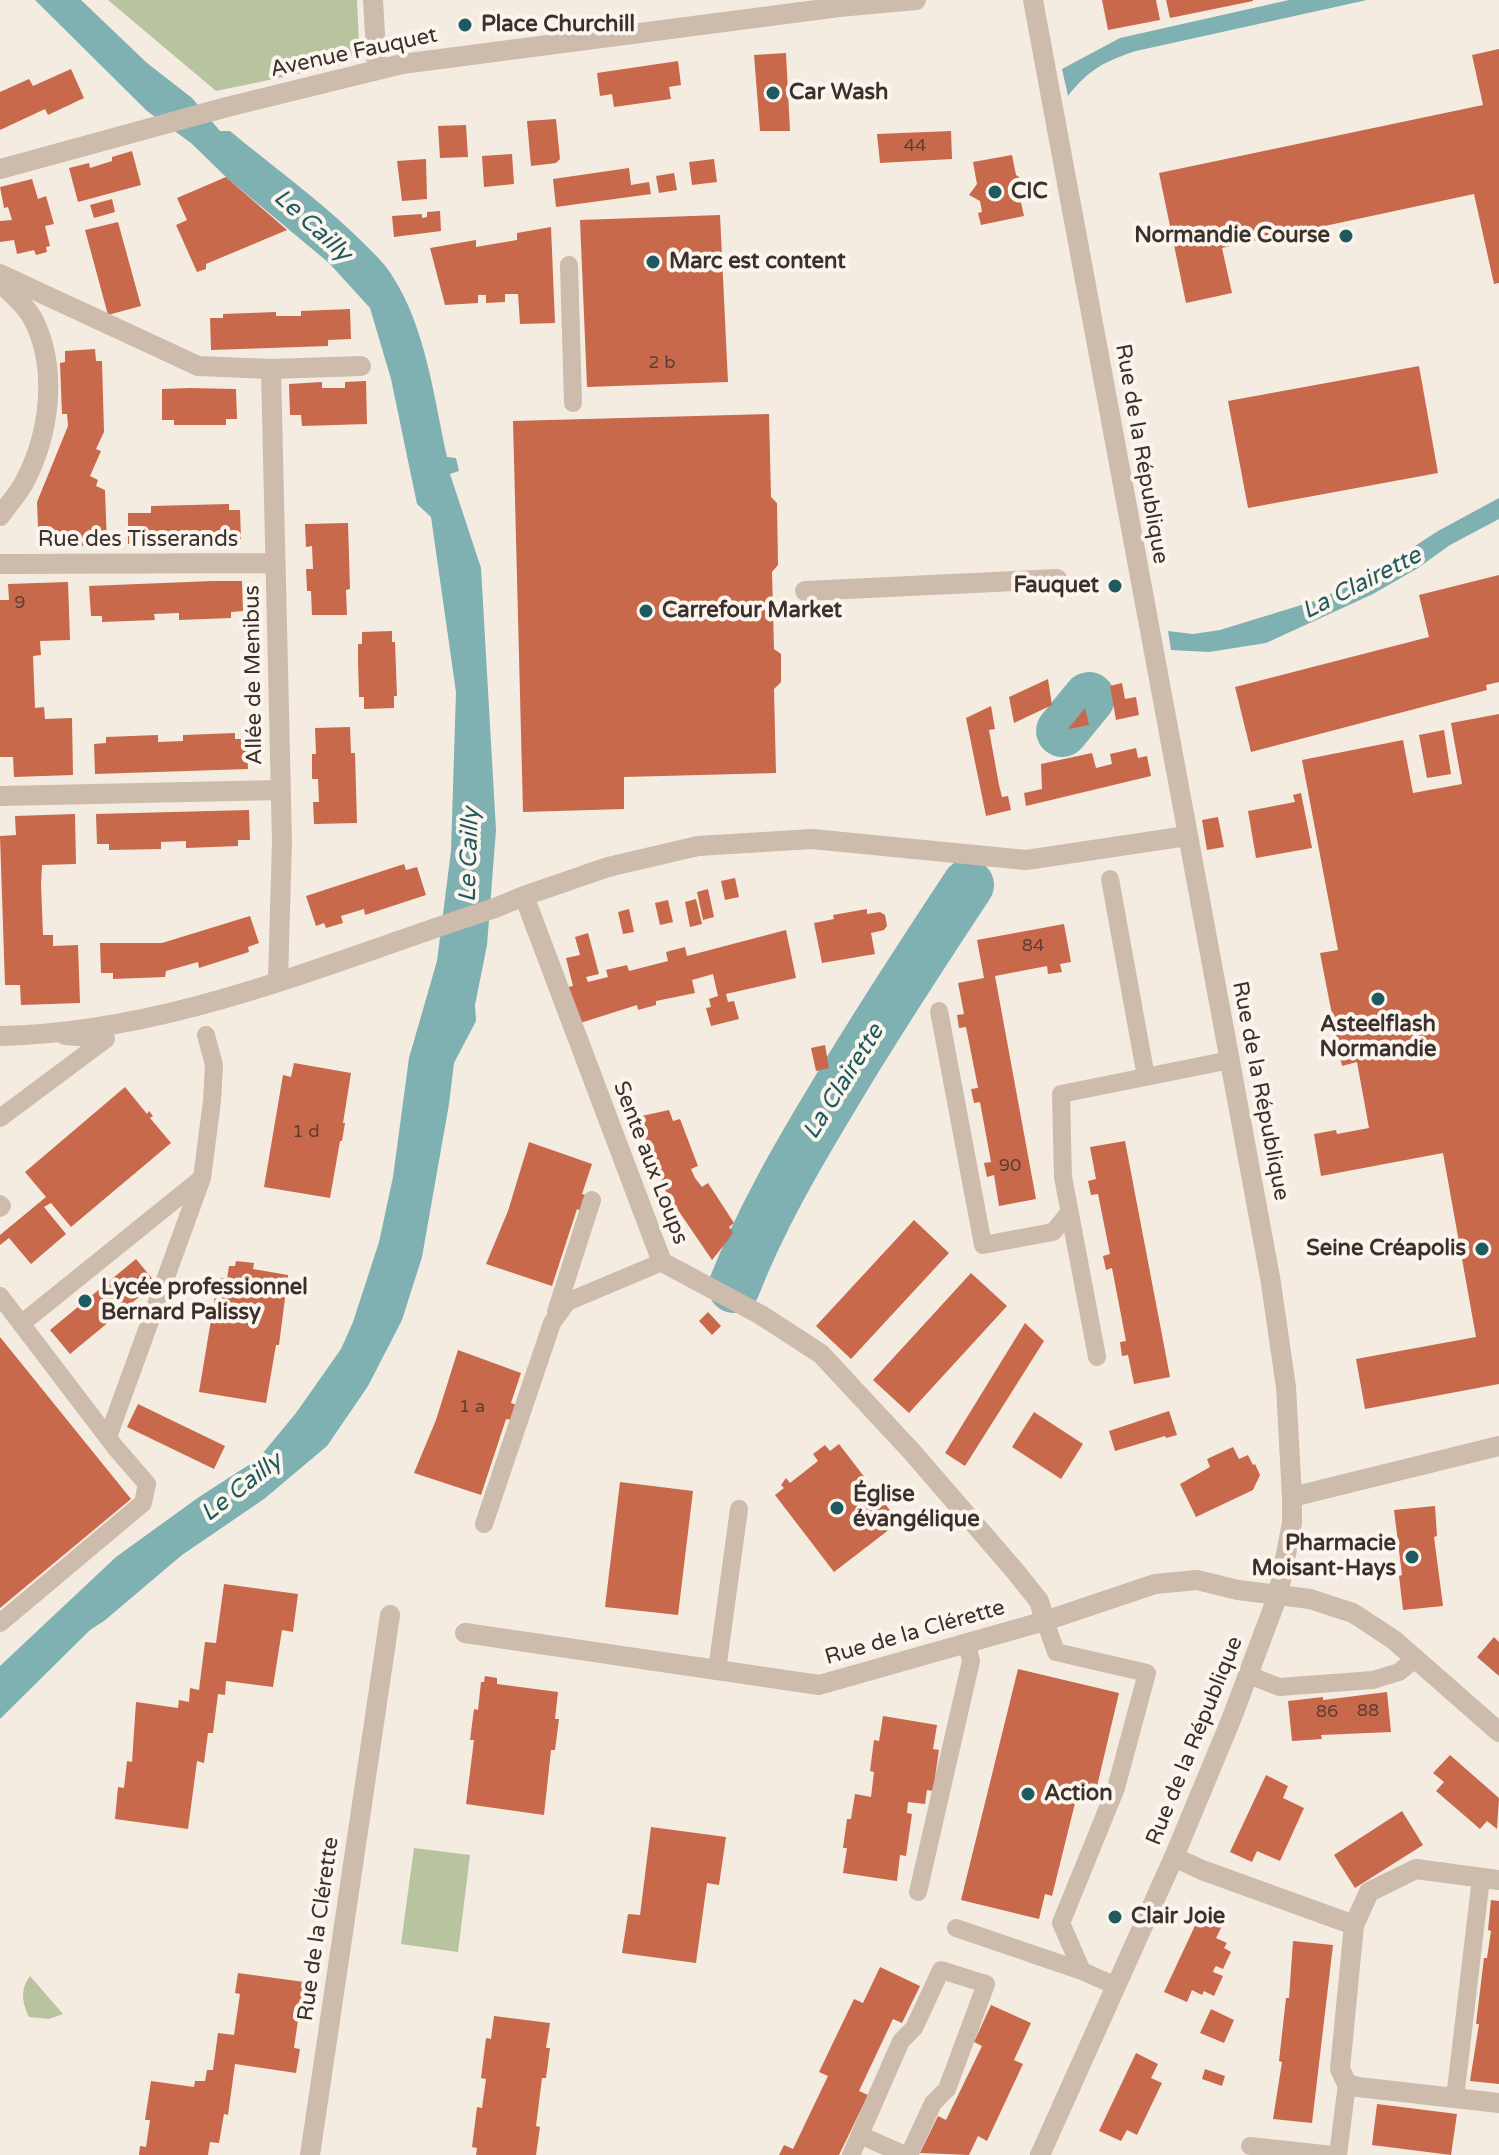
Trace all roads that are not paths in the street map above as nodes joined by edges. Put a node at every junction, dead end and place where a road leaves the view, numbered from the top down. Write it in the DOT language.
graph roads {
  1 [pos="373,0"];
  2 [pos="916,0"];
  3 [pos="1033,0"];
  4 [pos="377,69"];
  5 [pos="0,169"];
  6 [pos="569,265"];
  7 [pos="0,274"];
  8 [pos="0,282"];
  9 [pos="46,294"];
  10 [pos="31,316"];
  11 [pos="361,366"];
  12 [pos="271,369"];
  13 [pos="573,403"];
  14 [pos="0,516"];
  15 [pos="276,563"];
  16 [pos="0,564"];
  17 [pos="1057,579"];
  18 [pos="805,591"];
  19 [pos="281,790"];
  20 [pos="0,796"];
  21 [pos="1187,836"];
  22 [pos="1110,879"];
  23 [pos="524,896"];
  24 [pos="278,980"];
  25 [pos="939,1011"];
  26 [pos="47,1035"];
  27 [pos="206,1035"];
  28 [pos="0,1036"];
  29 [pos="1230,1060"];
  30 [pos="1146,1077"];
  31 [pos="0,1118"];
  32 [pos="202,1178"];
  33 [pos="592,1200"];
  34 [pos="1070,1212"];
  35 [pos="662,1262"];
  36 [pos="0,1296"];
  37 [pos="552,1323"];
  38 [pos="21,1324"];
  39 [pos="1097,1357"];
  40 [pos="108,1437"];
  41 [pos="1499,1446"];
  42 [pos="1292,1497"];
  43 [pos="739,1509"];
  44 [pos="484,1524"];
  45 [pos="1278,1595"];
  46 [pos="390,1615"];
  47 [pos="1045,1621"];
  48 [pos="0,1623"];
  49 [pos="465,1633"];
  50 [pos="967,1644"];
  51 [pos="1415,1659"];
  52 [pos="717,1670"];
  53 [pos="1249,1675"];
  54 [pos="1499,1732"];
  55 [pos="1174,1857"];
  56 [pos="1490,1879"];
  57 [pos="918,1892"];
  58 [pos="1354,1925"];
  59 [pos="956,1928"];
  60 [pos="1082,1971"];
  61 [pos="1116,1986"];
  62 [pos="1347,2084"];
  63 [pos="1455,2098"];
  64 [pos="1499,2103"];
  65 [pos="860,2135"];
  66 [pos="1250,2146"];
  67 [pos="310,2155"];
  68 [pos="851,2155"];
  69 [pos="907,2155"];
  70 [pos="1040,2155"];
  71 [pos="1336,2155"];
  1 -- 4 [label="street"];
  2 -- 4 [label="street, Avenue Fauquet"];
  3 -- 21 [label="street, Rue de la République"];
  4 -- 5 [label="street, Avenue Fauquet"];
  6 -- 13 [label="lane"];
  7 -- 9 [label="street"];
  8 -- 10 [label="street"];
  9 -- 10 [label="lane"];
  9 -- 12 [label="street"];
  10 -- 14 [label="street"];
  11 -- 12 [label="street"];
  12 -- 15 [label="street, Allée de Menibus"];
  15 -- 16 [label="street, Rue des Tisserands"];
  15 -- 19 [label="street, Allée de Menibus"];
  17 -- 18 [label="street"];
  19 -- 20 [label="street"];
  19 -- 24 [label="street, Allée de Menibus"];
  21 -- 23 [label="street"];
  21 -- 29 [label="street, Rue de la République"];
  22 -- 30 [label="lane"];
  23 -- 24 [label="street"];
  23 -- 35 [label="street, Sente aux Loups"];
  24 -- 26 [label="street"];
  25 -- 34 [label="lane"];
  26 -- 28 [label="street"];
  26 -- 31 [label="lane"];
  27 -- 32 [label="lane"];
  29 -- 30 [label="lane"];
  29 -- 42 [label="street, Rue de la République"];
  30 -- 34 [label="lane"];
  32 -- 38 [label="lane"];
  32 -- 40 [label="lane"];
  33 -- 37 [label="lane"];
  34 -- 39 [label="lane"];
  35 -- 37 [label="lane"];
  35 -- 47 [label="street, Sente aux Loups"];
  36 -- 38 [label="lane"];
  37 -- 44 [label="lane"];
  38 -- 40 [label="lane"];
  40 -- 48 [label="lane"];
  41 -- 42 [label="street"];
  42 -- 45 [label="street, Rue de la République"];
  43 -- 52 [label="lane"];
  45 -- 47 [label="street, Rue de la Clérette"];
  45 -- 51 [label="street, Rue de la Clérette"];
  45 -- 53 [label="street, Rue de la République"];
  46 -- 67 [label="street, Rue de la Clérette"];
  47 -- 50 [label="street, Rue de la Clérette"];
  47 -- 60 [label="lane"];
  49 -- 52 [label="street, Rue de la Clérette"];
  50 -- 52 [label="street, Rue de la Clérette"];
  50 -- 57 [label="lane"];
  51 -- 53 [label="lane"];
  51 -- 54 [label="street, Rue de la Clérette"];
  53 -- 55 [label="street, Rue de la République"];
  55 -- 58 [label="street"];
  55 -- 61 [label="street, Rue de la République"];
  56 -- 58 [label="street"];
  56 -- 63 [label="lane"];
  58 -- 62 [label="street"];
  59 -- 60 [label="lane"];
  60 -- 61 [label="lane"];
  61 -- 70 [label="street, Rue de la République"];
  62 -- 63 [label="street"];
  62 -- 71 [label="lane"];
  63 -- 64 [label="street"];
  65 -- 68 [label="lane"];
  65 -- 69 [label="lane"];
  65 -- 69 [label="lane"];
  66 -- 71 [label="lane"];
}
